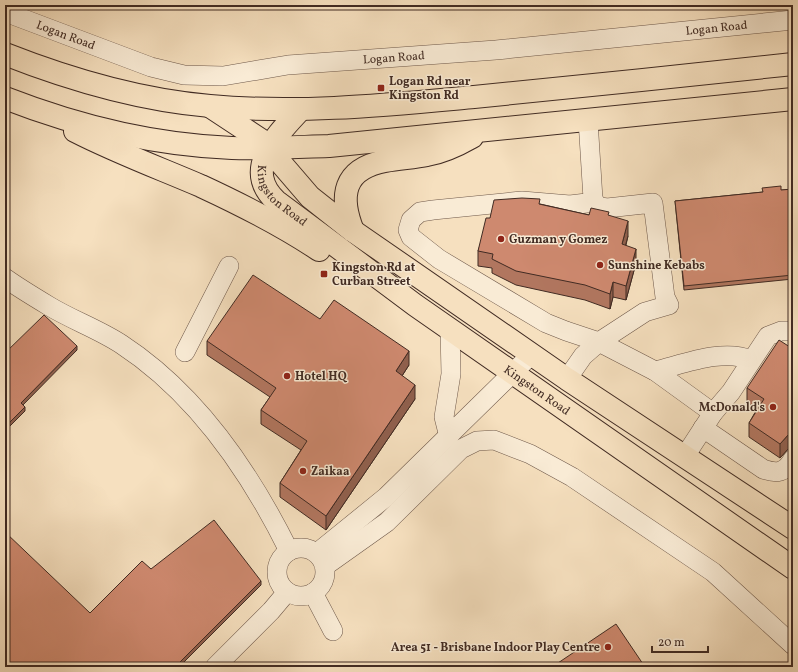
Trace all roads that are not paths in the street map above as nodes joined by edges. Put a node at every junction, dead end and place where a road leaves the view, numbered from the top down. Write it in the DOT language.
graph roads {
  1 [pos="5,12"];
  2 [pos="793,20"];
  3 [pos="5,54"];
  4 [pos="793,64"];
  5 [pos="5,98"];
  6 [pos="793,99"];
  7 [pos="211,106"];
  8 [pos="37,110"];
  9 [pos="300,110"];
  10 [pos="588,120"];
  11 [pos="482,131"];
  12 [pos="269,148"];
  13 [pos="595,202"];
  14 [pos="353,231"];
  15 [pos="439,259"];
  16 [pos="228,266"];
  17 [pos="5,278"];
  18 [pos="424,282"];
  19 [pos="415,305"];
  20 [pos="450,329"];
  21 [pos="793,331"];
  22 [pos="599,342"];
  23 [pos="793,343"];
  24 [pos="761,344"];
  25 [pos="185,352"];
  26 [pos="532,354"];
  27 [pos="751,360"];
  28 [pos="655,371"];
  29 [pos="513,374"];
  30 [pos="568,379"];
  31 [pos="708,420"];
  32 [pos="449,437"];
  33 [pos="685,456"];
  34 [pos="793,459"];
  35 [pos="793,528"];
  36 [pos="289,551"];
  37 [pos="321,560"];
  38 [pos="793,568"];
  39 [pos="287,592"];
  40 [pos="313,593"];
  41 [pos="332,630"];
  42 [pos="793,645"];
  43 [pos="215,667"];
  1 -- 2 [label="street, Logan Road"];
  3 -- 7 [label="main road"];
  4 -- 9 [label="main road"];
  5 -- 8 [label="main road"];
  6 -- 10 [label="main road"];
  7 -- 9 [label="main road"];
  7 -- 12 [label="main road"];
  8 -- 12 [label="main road"];
  8 -- 19 [label="main road"];
  9 -- 12 [label="main road"];
  10 -- 11 [label="main road"];
  10 -- 13 [label="street"];
  11 -- 12 [label="main road"];
  11 -- 14 [label="main road"];
  12 -- 14 [label="main road, Kingston Road"];
  12 -- 19 [label="main road, Kingston Road"];
  13 -- 15 [label="street"];
  13 -- 22 [label="street"];
  14 -- 18 [label="main road, Kingston Road"];
  15 -- 18 [label="street"];
  15 -- 22 [label="street"];
  16 -- 25 [label="street"];
  17 -- 36 [label="street"];
  18 -- 26 [label="main road, Kingston Road"];
  19 -- 20 [label="main road, Kingston Road"];
  20 -- 29 [label="main road, Kingston Road"];
  20 -- 32 [label="street"];
  21 -- 24 [label="street"];
  22 -- 28 [label="street"];
  22 -- 30 [label="street"];
  23 -- 24 [label="street"];
  24 -- 27 [label="street"];
  26 -- 29 [label="street"];
  26 -- 30 [label="main road, Kingston Road"];
  27 -- 28 [label="street"];
  27 -- 31 [label="street"];
  28 -- 31 [label="street"];
  29 -- 32 [label="street"];
  29 -- 38 [label="main road, Kingston Road"];
  30 -- 33 [label="main road, Kingston Road"];
  31 -- 33 [label="street"];
  31 -- 34 [label="street"];
  32 -- 37 [label="street"];
  33 -- 35 [label="main road, Kingston Road"];
  36 -- 37 [label="street"];
  36 -- 39 [label="street"];
  37 -- 40 [label="street"];
  37 -- 42 [label="street"];
  39 -- 40 [label="street"];
  39 -- 43 [label="street"];
  40 -- 41 [label="street"];
}
